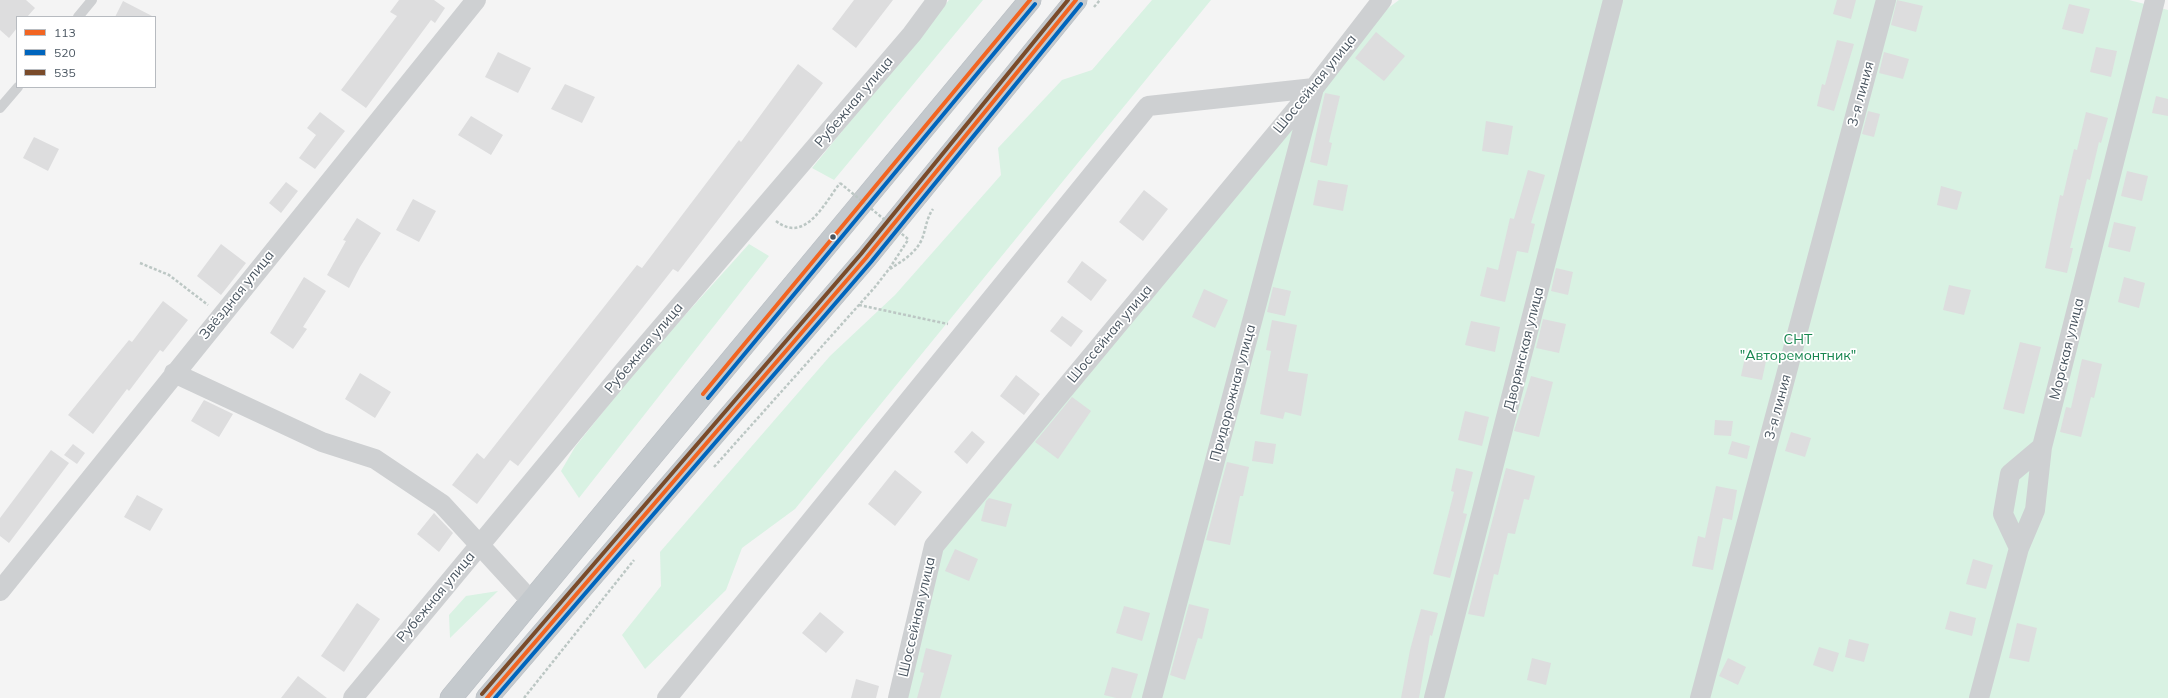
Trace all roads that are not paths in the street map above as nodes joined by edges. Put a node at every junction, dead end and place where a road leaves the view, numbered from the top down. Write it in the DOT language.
graph roads {
  1 [pos="92,0"];
  2 [pos="476,0"];
  3 [pos="937,0"];
  4 [pos="1030,0"];
  5 [pos="1076,0"];
  6 [pos="1382,0"];
  7 [pos="1614,0"];
  8 [pos="1886,0"];
  9 [pos="2154,0"];
  10 [pos="2159,0"];
  11 [pos="2168,2"];
  12 [pos="79,16"];
  13 [pos="17,88"];
  14 [pos="1314,88"];
  15 [pos="0,108"];
  16 [pos="174,373"];
  17 [pos="2042,447"];
  18 [pos="479,545"];
  19 [pos="2019,548"];
  20 [pos="0,591"];
  21 [pos="531,601"];
  22 [pos="352,698"];
  23 [pos="451,698"];
  24 [pos="487,698"];
  25 [pos="667,698"];
  26 [pos="898,698"];
  27 [pos="1152,698"];
  28 [pos="1434,698"];
  29 [pos="1700,698"];
  30 [pos="1979,698"];
  1 -- 12 [label="lane"];
  2 -- 16 [label="street, Звёздная улица"];
  3 -- 18 [label="street, Рубежная улица"];
  4 -- 21 [label="highway"];
  5 -- 24 [label="highway"];
  6 -- 14 [label="street, Шоссейная улица"];
  7 -- 28 [label="street, Дворянская улица"];
  8 -- 29 [label="street, 3-я линия"];
  9 -- 17 [label="street, Морская улица"];
  10 -- 11 [label="street"];
  13 -- 15 [label="lane"];
  14 -- 25 [label="street"];
  14 -- 26 [label="street, Шоссейная улица"];
  14 -- 27 [label="street, Придорожная улица"];
  16 -- 18 [label="street"];
  16 -- 20 [label="street, Звёздная улица"];
  17 -- 19 [label="street, Морская улица"];
  17 -- 19 [label="street"];
  18 -- 21 [label="street"];
  18 -- 22 [label="street, Рубежная улица"];
  19 -- 30 [label="street, Морская улица"];
  21 -- 23 [label="highway"];
}
